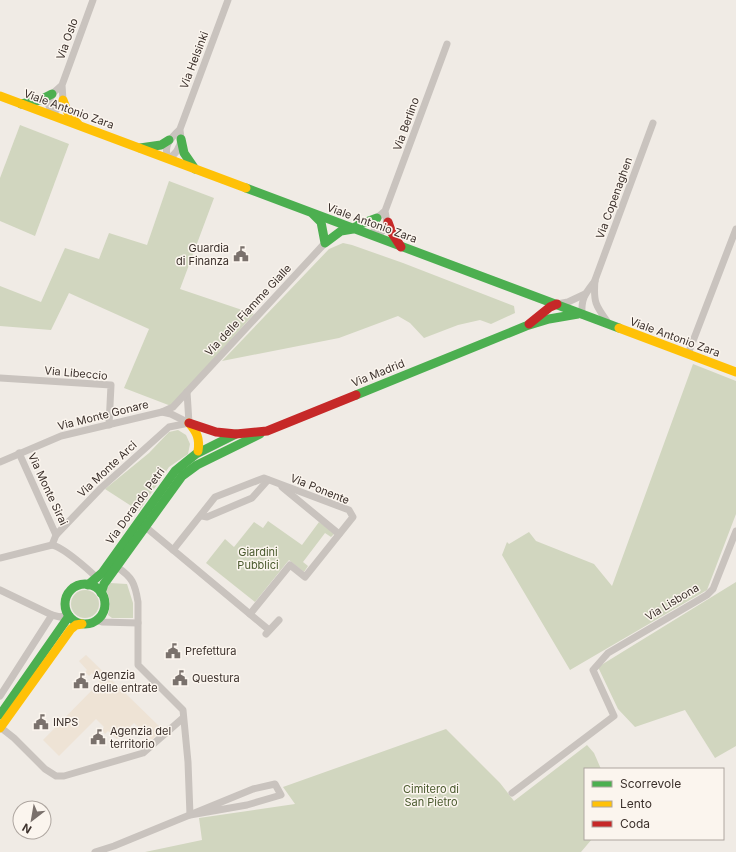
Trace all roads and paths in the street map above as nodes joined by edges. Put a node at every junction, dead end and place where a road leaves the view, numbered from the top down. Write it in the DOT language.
graph roads {
  1 [pos="93,0"];
  2 [pos="228,0"];
  3 [pos="447,44"];
  4 [pos="62,86"];
  5 [pos="52,94"];
  6 [pos="0,96"];
  7 [pos="63,100"];
  8 [pos="21,104"];
  9 [pos="52,116"];
  10 [pos="653,123"];
  11 [pos="79,126"];
  12 [pos="180,129"];
  13 [pos="181,139"];
  14 [pos="169,140"];
  15 [pos="140,148"];
  16 [pos="168,159"];
  17 [pos="195,169"];
  18 [pos="385,211"];
  19 [pos="312,214"];
  20 [pos="377,218"];
  21 [pos="388,222"];
  22 [pos="353,229"];
  23 [pos="736,229"];
  24 [pos="376,237"];
  25 [pos="325,243"];
  26 [pos="401,247"];
  27 [pos="596,280"];
  28 [pos="584,294"];
  29 [pos="532,296"];
  30 [pos="557,304"];
  31 [pos="580,314"];
  32 [pos="536,317"];
  33 [pos="610,325"];
  34 [pos="526,326"];
  35 [pos="688,354"];
  36 [pos="736,372"];
  37 [pos="0,378"];
  38 [pos="187,392"];
  39 [pos="162,412"];
  40 [pos="189,424"];
  41 [pos="109,425"];
  42 [pos="267,431"];
  43 [pos="236,434"];
  44 [pos="247,441"];
  45 [pos="203,449"];
  46 [pos="19,453"];
  47 [pos="0,462"];
  48 [pos="182,476"];
  49 [pos="268,480"];
  50 [pos="277,483"];
  51 [pos="202,516"];
  52 [pos="142,524"];
  53 [pos="736,531"];
  54 [pos="339,534"];
  55 [pos="56,535"];
  56 [pos="52,545"];
  57 [pos="174,550"];
  58 [pos="0,558"];
  59 [pos="117,567"];
  60 [pos="97,578"];
  61 [pos="88,585"];
  62 [pos="0,590"];
  63 [pos="101,593"];
  64 [pos="250,614"];
  65 [pos="52,615"];
  66 [pos="68,615"];
  67 [pos="96,620"];
  68 [pos="279,620"];
  69 [pos="138,623"];
  70 [pos="82,624"];
  71 [pos="0,696"];
  72 [pos="0,715"];
  73 [pos="183,718"];
  74 [pos="0,728"];
  75 [pos="512,794"];
  76 [pos="190,815"];
  77 [pos="95,852"];
  1 -- 4 [label="street, Via Oslo"];
  2 -- 12 [label="street, Via Helsinki"];
  3 -- 18 [label="street, Via Berlino"];
  4 -- 5 [label="street"];
  4 -- 7 [label="street, Via Oslo"];
  5 -- 8 [label="street"];
  5 -- 9 [label="street"];
  6 -- 8 [label="street, Viale Antonio Zara"];
  7 -- 9 [label="street"];
  7 -- 11 [label="street"];
  8 -- 9 [label="street, Viale Antonio Zara"];
  9 -- 11 [label="street, Viale Antonio Zara"];
  10 -- 27 [label="street, Via Copenaghen"];
  11 -- 15 [label="street, Viale Antonio Zara"];
  12 -- 13 [label="street, Via Helsinki"];
  12 -- 14 [label="street, Via Helsinki"];
  13 -- 16 [label="street"];
  13 -- 17 [label="street"];
  14 -- 15 [label="street"];
  14 -- 16 [label="street"];
  15 -- 16 [label="street, Viale Antonio Zara"];
  16 -- 17 [label="street, Viale Antonio Zara"];
  17 -- 19 [label="street, Viale Antonio Zara"];
  18 -- 20 [label="street, Via Berlino"];
  18 -- 21 [label="street"];
  19 -- 22 [label="street, Viale Antonio Zara"];
  19 -- 25 [label="street"];
  20 -- 22 [label="street"];
  20 -- 24 [label="street"];
  21 -- 24 [label="street"];
  21 -- 26 [label="street"];
  22 -- 24 [label="street, Viale Antonio Zara"];
  22 -- 25 [label="street"];
  23 -- 35 [label="street"];
  24 -- 26 [label="street, Viale Antonio Zara"];
  25 -- 38 [label="street, Via delle Fiamme Gialle"];
  26 -- 29 [label="street, Viale Antonio Zara"];
  27 -- 28 [label="street, Via Copenaghen"];
  27 -- 33 [label="street, Via Copenaghen"];
  28 -- 30 [label="street, Via Copenaghen"];
  28 -- 31 [label="street"];
  29 -- 30 [label="street, Viale Antonio Zara"];
  29 -- 32 [label="street"];
  30 -- 31 [label="street, Viale Antonio Zara"];
  30 -- 32 [label="street, Via Madrid"];
  31 -- 33 [label="street, Viale Antonio Zara"];
  31 -- 34 [label="street, Via Madrid"];
  32 -- 34 [label="street, Via Madrid"];
  33 -- 35 [label="street, Viale Antonio Zara"];
  34 -- 42 [label="street, Via Madrid"];
  35 -- 36 [label="street, Viale Antonio Zara"];
  37 -- 41 [label="street, Via Libeccio"];
  38 -- 39 [label="street, Via delle Fiamme Gialle"];
  38 -- 40 [label="street"];
  39 -- 40 [label="street, Via Monte Gonare"];
  39 -- 41 [label="street, Via Monte Gonare"];
  40 -- 43 [label="street"];
  40 -- 45 [label="street"];
  40 -- 55 [label="street, Via Monte Arci"];
  41 -- 46 [label="street, Via Monte Gonare"];
  42 -- 43 [label="street, Via Madrid"];
  42 -- 44 [label="street, Via Dorando Petri"];
  43 -- 45 [label="street, Via Dorando Petri"];
  44 -- 45 [label="street, Via Dorando Petri"];
  44 -- 48 [label="street, Via Dorando Petri"];
  45 -- 48 [label="street, Via Dorando Petri"];
  45 -- 52 [label="street, Via Dorando Petri"];
  46 -- 47 [label="street, Via Monte Gonare"];
  46 -- 55 [label="street, Via Monte Sirai"];
  48 -- 52 [label="street, Via Dorando Petri"];
  49 -- 50 [label="street, Via Ponente"];
  49 -- 51 [label="street"];
  49 -- 51 [label="street, Via Ponente"];
  50 -- 54 [label="street"];
  50 -- 54 [label="street, Via Ponente"];
  51 -- 57 [label="street, Via Ponente"];
  52 -- 57 [label="street"];
  52 -- 59 [label="street, Via Dorando Petri"];
  52 -- 60 [label="street, Via Dorando Petri"];
  53 -- 75 [label="street, Via Lisbona"];
  54 -- 64 [label="street, Via Ponente"];
  55 -- 56 [label="street, Via Monte Arci"];
  56 -- 58 [label="street"];
  56 -- 60 [label="street"];
  57 -- 64 [label="street"];
  59 -- 63 [label="street, Via Dorando Petri"];
  59 -- 69 [label="street"];
  60 -- 61 [label="street, Via Dorando Petri"];
  61 -- 63 [label="street"];
  61 -- 66 [label="street"];
  62 -- 65 [label="street"];
  63 -- 67 [label="street"];
  64 -- 68 [label="street"];
  65 -- 66 [label="street"];
  65 -- 71 [label="street"];
  66 -- 70 [label="street"];
  66 -- 72 [label="street"];
  67 -- 69 [label="street"];
  67 -- 70 [label="street"];
  69 -- 73 [label="street"];
  70 -- 74 [label="street"];
  73 -- 74 [label="street"];
  73 -- 76 [label="street"];
  76 -- 76 [label="street"];
  76 -- 77 [label="street"];
}
